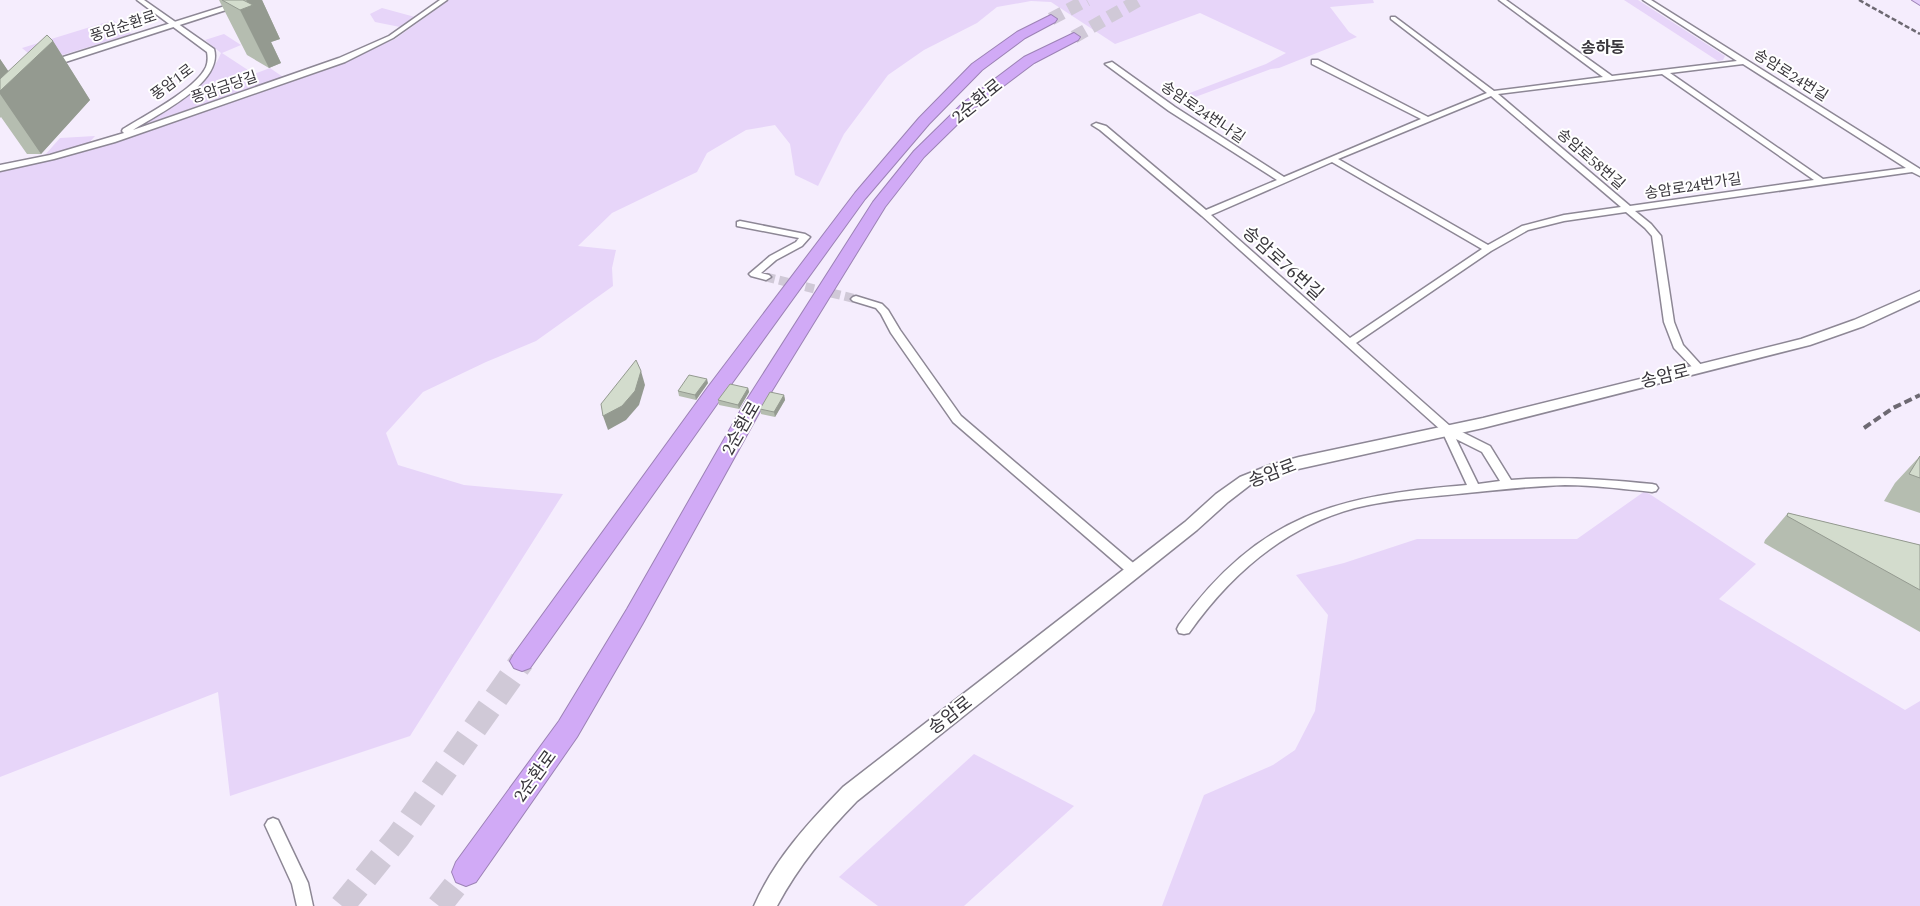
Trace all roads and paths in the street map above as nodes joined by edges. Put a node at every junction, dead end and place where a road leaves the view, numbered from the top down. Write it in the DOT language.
graph roads {
  1 [pos="140,0"];
  2 [pos="253,0"];
  3 [pos="444,0"];
  4 [pos="1502,0"];
  5 [pos="1646,0"];
  6 [pos="1393,18"];
  7 [pos="1051,19"];
  8 [pos="175,25"];
  9 [pos="1074,37"];
  10 [pos="1315,62"];
  11 [pos="1744,62"];
  12 [pos="1109,64"];
  13 [pos="40,67"];
  14 [pos="1663,72"];
  15 [pos="1612,79"];
  16 [pos="1492,93"];
  17 [pos="1427,119"];
  18 [pos="1096,125"];
  19 [pos="112,140"];
  20 [pos="1332,159"];
  21 [pos="0,168"];
  22 [pos="1916,171"];
  23 [pos="1283,180"];
  24 [pos="1820,181"];
  25 [pos="1630,210"];
  26 [pos="1205,214"];
  27 [pos="740,224"];
  28 [pos="1488,249"];
  29 [pos="766,277"];
  30 [pos="1920,294"];
  31 [pos="856,299"];
  32 [pos="1349,343"];
  33 [pos="1698,367"];
  34 [pos="1446,429"];
  35 [pos="1508,485"];
  36 [pos="1474,488"];
  37 [pos="1652,488"];
  38 [pos="1134,571"];
  39 [pos="1184,629"];
  40 [pos="522,661"];
  41 [pos="273,825"];
  42 [pos="466,872"];
  43 [pos="305,906"];
  44 [pos="765,906"];
  1 -- 8 [label="street, 풍암1로"];
  2 -- 8 [label="main road, 풍암순환로"];
  3 -- 19 [label="street, 풍암금당길"];
  4 -- 15 [label="street"];
  5 -- 11 [label="street, 송암로24번길"];
  6 -- 16 [label="street, 송암로58번길"];
  7 -- 40 [label="highway, 2순환로"];
  8 -- 13 [label="main road, 풍암순환로"];
  8 -- 19 [label="street, 풍암1로"];
  9 -- 42 [label="highway, 2순환로"];
  10 -- 17 [label="street"];
  11 -- 14 [label="street"];
  11 -- 22 [label="street, 송암로24번길"];
  12 -- 23 [label="street, 송암로24번나길"];
  14 -- 15 [label="street"];
  14 -- 24 [label="street"];
  15 -- 16 [label="street"];
  16 -- 17 [label="street"];
  16 -- 25 [label="street, 송암로58번길"];
  17 -- 20 [label="street"];
  18 -- 26 [label="street, 송암로76번길"];
  19 -- 21 [label="street, 풍암금당길"];
  20 -- 23 [label="street"];
  20 -- 28 [label="street"];
  22 -- 24 [label="street, 송암로24번가길"];
  23 -- 26 [label="street"];
  24 -- 25 [label="street, 송암로24번가길"];
  25 -- 28 [label="street, 송암로24번가길"];
  25 -- 33 [label="street, 송암로58번길"];
  26 -- 32 [label="street, 송암로76번길"];
  27 -- 29 [label="street"];
  28 -- 32 [label="street, 송암로24번가길"];
  30 -- 33 [label="main road, 송암로"];
  31 -- 38 [label="street"];
  32 -- 34 [label="street, 송암로76번길"];
  33 -- 34 [label="main road, 송암로"];
  34 -- 35 [label="street"];
  34 -- 36 [label="street"];
  34 -- 38 [label="main road, 송암로"];
  35 -- 36 [label="street"];
  35 -- 37 [label="street"];
  36 -- 39 [label="street"];
  38 -- 44 [label="main road, 송암로"];
  41 -- 43 [label="street"];
}
